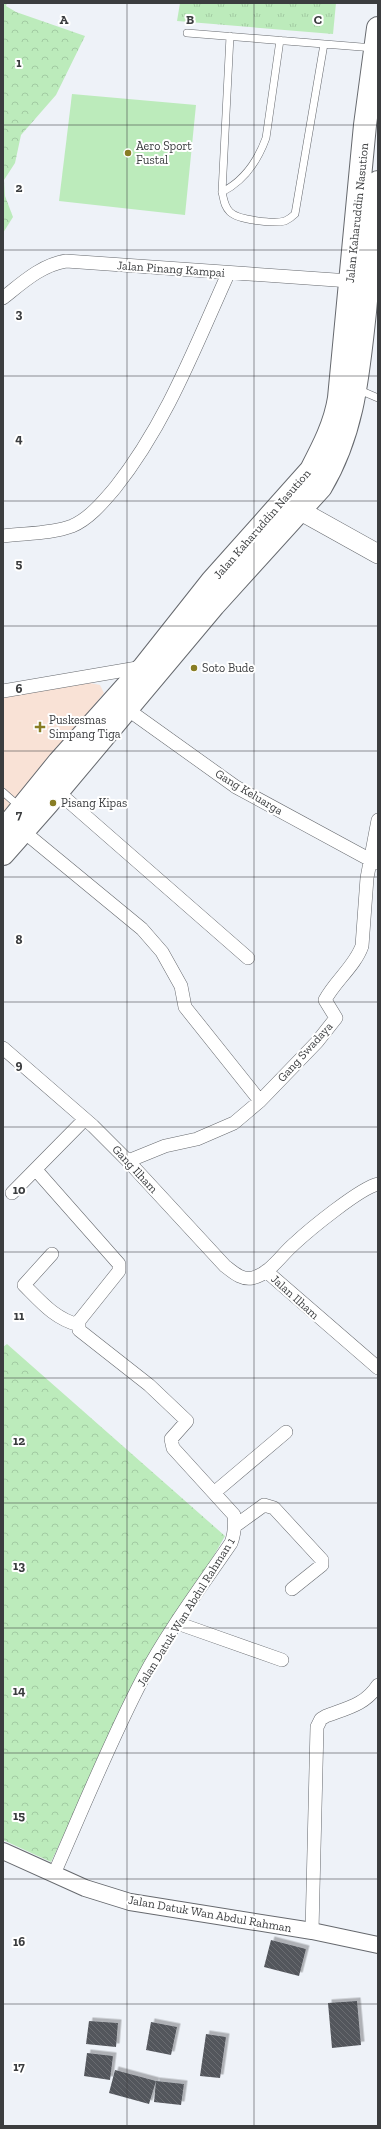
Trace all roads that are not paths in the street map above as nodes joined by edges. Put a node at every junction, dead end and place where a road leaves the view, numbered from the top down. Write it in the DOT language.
graph roads {
  1 [pos="187,33"];
  2 [pos="230,36"];
  3 [pos="377,38"];
  4 [pos="280,40"];
  5 [pos="324,44"];
  6 [pos="378,182"];
  7 [pos="222,192"];
  8 [pos="376,212"];
  9 [pos="228,274"];
  10 [pos="350,282"];
  11 [pos="3,298"];
  12 [pos="357,389"];
  13 [pos="378,398"];
  14 [pos="292,505"];
  15 [pos="3,536"];
  16 [pos="378,554"];
  17 [pos="149,671"];
  18 [pos="3,691"];
  19 [pos="127,709"];
  20 [pos="3,792"];
  21 [pos="58,792"];
  22 [pos="21,809"];
  23 [pos="378,820"];
  24 [pos="13,831"];
  25 [pos="3,854"];
  26 [pos="374,862"];
  27 [pos="248,958"];
  28 [pos="3,1048"];
  29 [pos="260,1101"];
  30 [pos="86,1119"];
  31 [pos="128,1161"];
  32 [pos="36,1170"];
  33 [pos="378,1184"];
  34 [pos="12,1193"];
  35 [pos="52,1254"];
  36 [pos="266,1271"];
  37 [pos="78,1325"];
  38 [pos="378,1368"];
  39 [pos="286,1432"];
  40 [pos="215,1492"];
  41 [pos="234,1526"];
  42 [pos="292,1589"];
  43 [pos="177,1623"];
  44 [pos="282,1660"];
  45 [pos="378,1685"];
  46 [pos="3,1851"];
  47 [pos="54,1874"];
  48 [pos="312,1931"];
  49 [pos="378,1945"];
  1 -- 2 [label="lane"];
  2 -- 4 [label="lane"];
  2 -- 7 [label="lane"];
  3 -- 5 [label="lane"];
  3 -- 10 [label="highway, Jalan Kaharuddin Nasution"];
  4 -- 5 [label="lane"];
  4 -- 7 [label="lane"];
  5 -- 7 [label="lane"];
  6 -- 8 [label="highway, Jalan Kaharuddin Nasution"];
  8 -- 12 [label="highway, Jalan Kaharuddin Nasution"];
  9 -- 10 [label="street, Jalan Pinang Kampai"];
  9 -- 11 [label="street, Jalan Pinang Kampai"];
  9 -- 15 [label="street"];
  10 -- 14 [label="highway, Jalan Kaharuddin Nasution"];
  12 -- 13 [label="lane"];
  12 -- 14 [label="highway, Jalan Kaharuddin Nasution"];
  14 -- 16 [label="main road"];
  14 -- 17 [label="highway, Jalan Kaharuddin Nasution"];
  17 -- 18 [label="street"];
  17 -- 19 [label="highway, Jalan Kaharuddin Nasution"];
  17 -- 22 [label="highway, Jalan Kaharuddin Nasution"];
  19 -- 21 [label="highway, Jalan Kaharuddin Nasution"];
  19 -- 26 [label="street, Gang Keluarga"];
  20 -- 22 [label="lane"];
  21 -- 24 [label="highway, Jalan Kaharuddin Nasution"];
  21 -- 27 [label="street"];
  22 -- 24 [label="highway, Jalan Kaharuddin Nasution"];
  23 -- 26 [label="street, Gang Swadaya"];
  24 -- 25 [label="highway, Jalan Kaharuddin Nasution"];
  24 -- 29 [label="street"];
  26 -- 29 [label="street, Gang Swadaya"];
  28 -- 30 [label="street, Gang Ilham"];
  29 -- 31 [label="street, Gang Swadaya"];
  30 -- 31 [label="street, Gang Ilham"];
  30 -- 32 [label="street"];
  31 -- 36 [label="street, Gang Ilham"];
  32 -- 34 [label="street"];
  32 -- 37 [label="street"];
  33 -- 36 [label="street, Jalan Ilham"];
  35 -- 37 [label="street"];
  36 -- 38 [label="street, Jalan Ilham"];
  37 -- 40 [label="street, Jalan Datuk Wan Abdul Rahman 1"];
  39 -- 40 [label="street"];
  40 -- 41 [label="street, Jalan Datuk Wan Abdul Rahman 1"];
  41 -- 42 [label="street"];
  41 -- 43 [label="street, Jalan Datuk Wan Abdul Rahman 1"];
  43 -- 44 [label="street"];
  43 -- 47 [label="street, Jalan Datuk Wan Abdul Rahman 1"];
  45 -- 48 [label="street"];
  46 -- 47 [label="street, Jalan Datuk Wan Abdul Rahman"];
  47 -- 48 [label="street, Jalan Datuk Wan Abdul Rahman"];
  48 -- 49 [label="street, Jalan Datuk Wan Abdul Rahman"];
}
